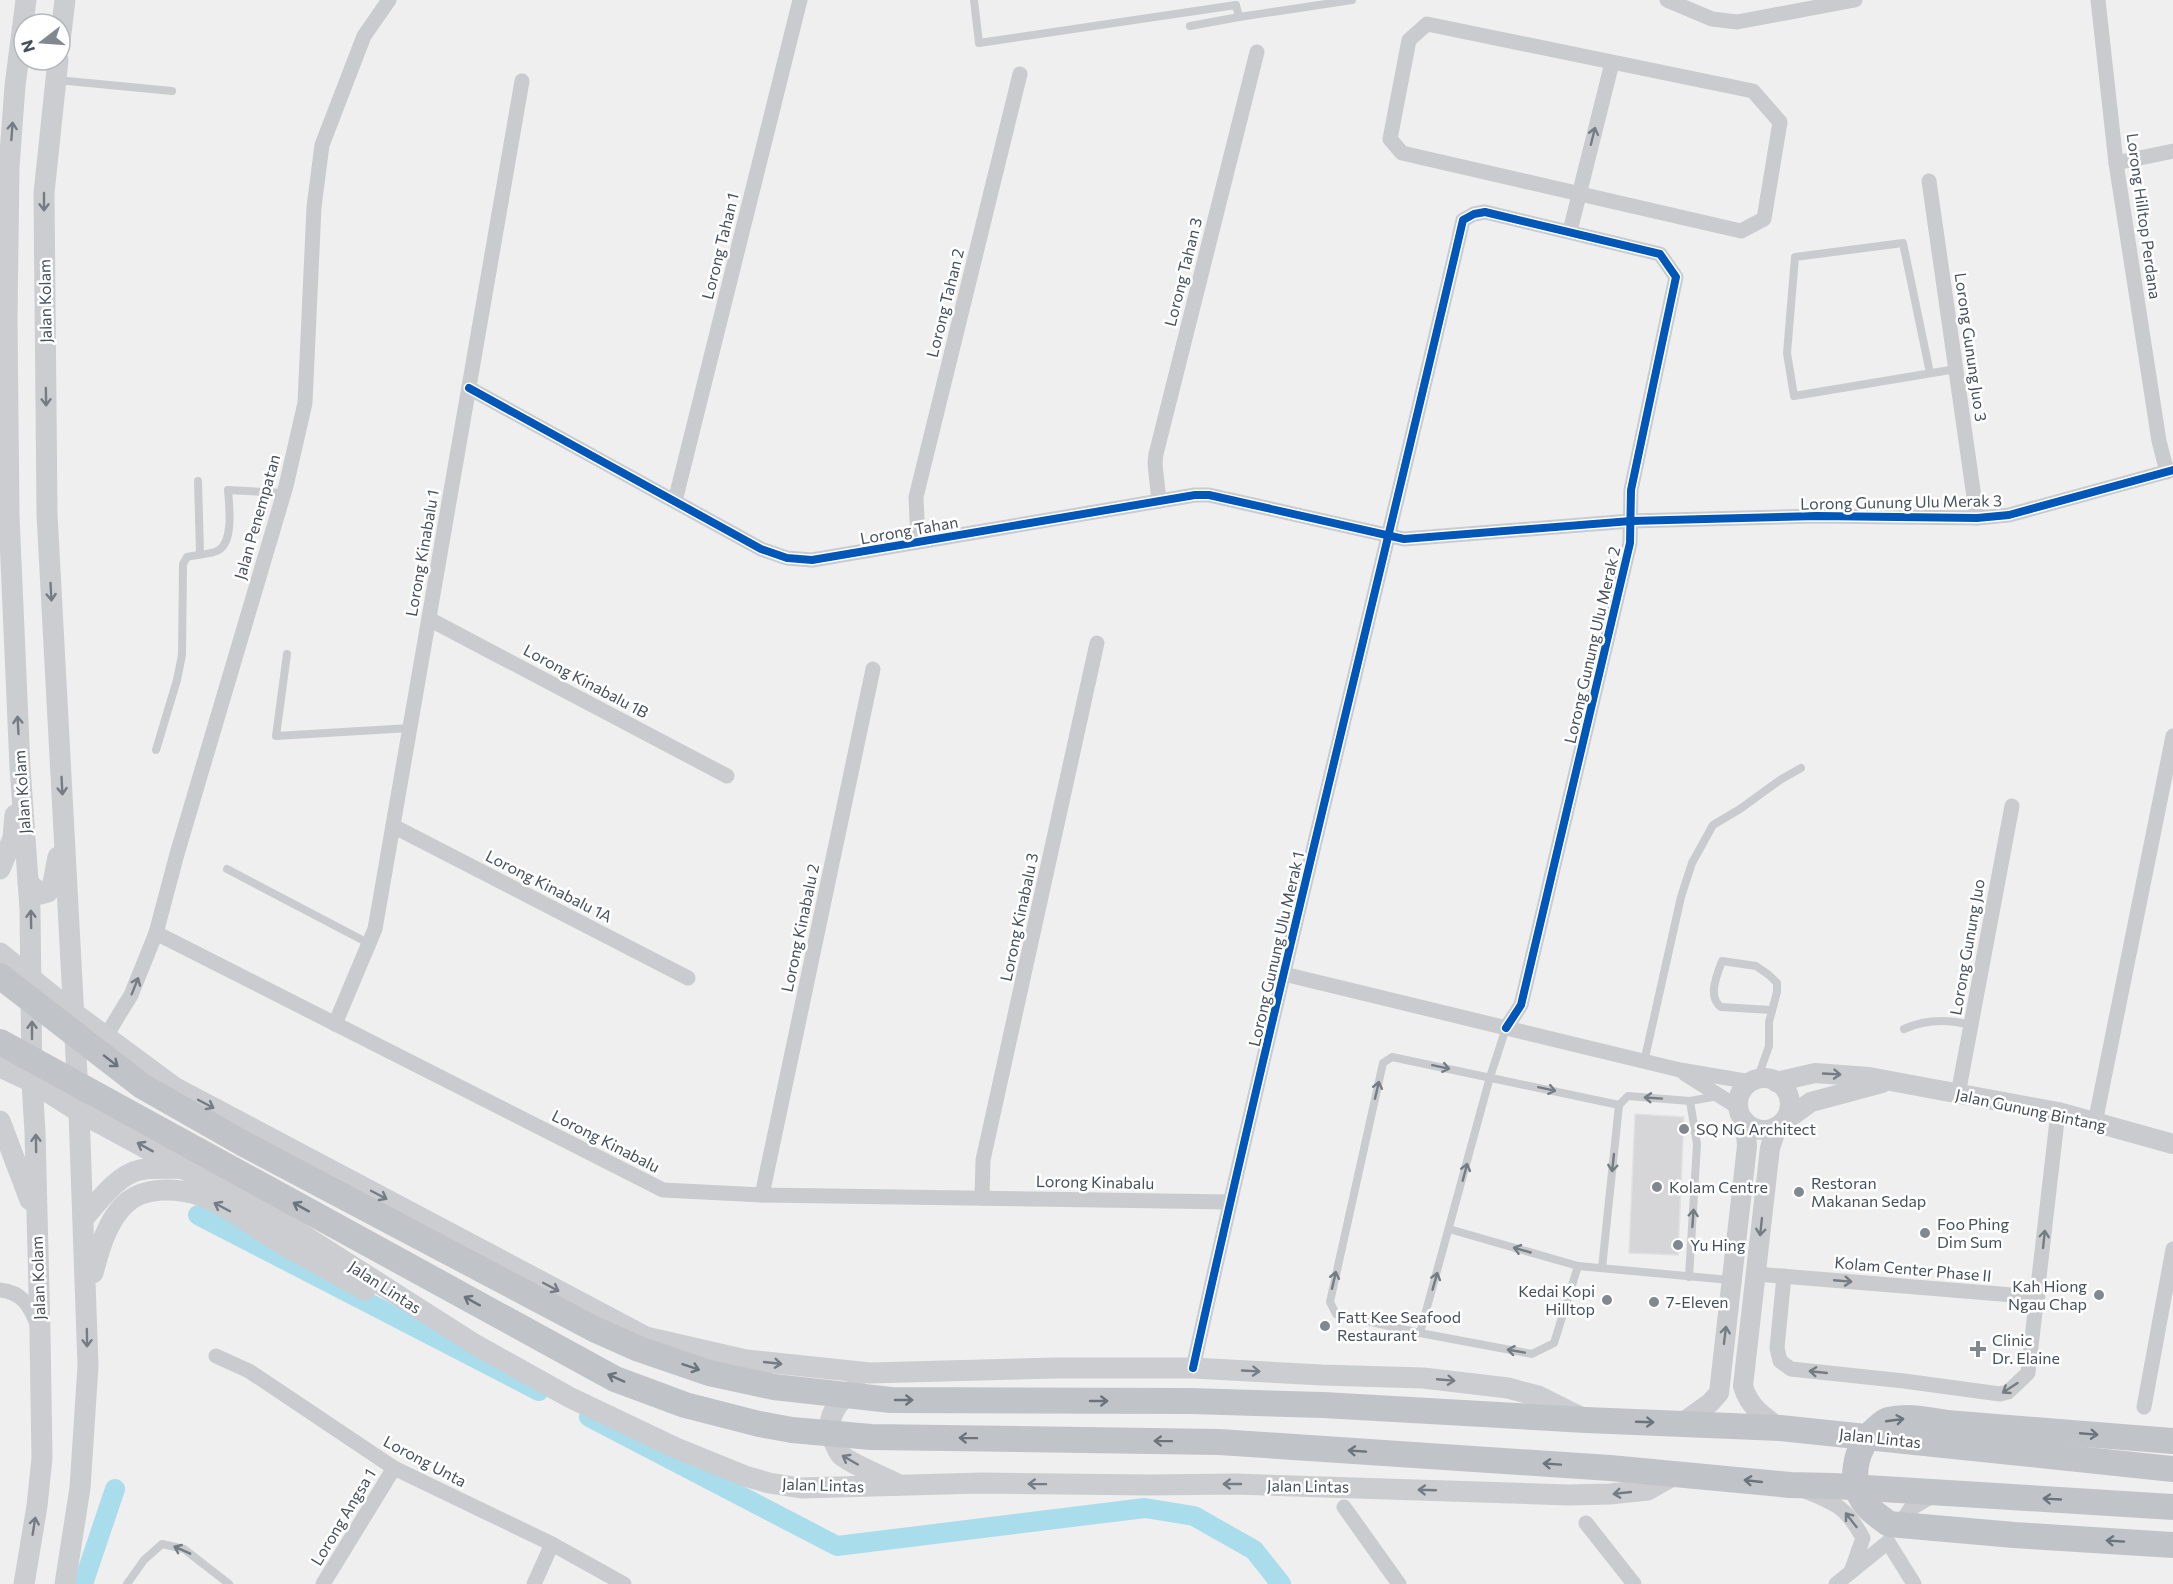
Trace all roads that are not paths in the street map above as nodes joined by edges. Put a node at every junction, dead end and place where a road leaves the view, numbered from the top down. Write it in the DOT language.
graph roads {
  1 [pos="26,0"];
  2 [pos="389,0"];
  3 [pos="800,0"];
  4 [pos="974,0"];
  5 [pos="1352,0"];
  6 [pos="1667,0"];
  7 [pos="1855,0"];
  8 [pos="2098,0"];
  9 [pos="1239,17"];
  10 [pos="1190,26"];
  11 [pos="1257,52"];
  12 [pos="1612,63"];
  13 [pos="56,72"];
  14 [pos="67,72"];
  15 [pos="1020,74"];
  16 [pos="522,81"];
  17 [pos="172,91"];
  18 [pos="2173,152"];
  19 [pos="2116,162"];
  20 [pos="5,163"];
  21 [pos="1929,181"];
  22 [pos="1579,193"];
  23 [pos="1462,220"];
  24 [pos="1570,231"];
  25 [pos="1956,369"];
  26 [pos="1930,373"];
  27 [pos="469,388"];
  28 [pos="2170,471"];
  29 [pos="198,481"];
  30 [pos="284,493"];
  31 [pos="675,501"];
  32 [pos="1159,501"];
  33 [pos="1977,518"];
  34 [pos="1631,521"];
  35 [pos="1389,537"];
  36 [pos="918,542"];
  37 [pos="200,553"];
  38 [pos="429,618"];
  39 [pos="1097,643"];
  40 [pos="287,654"];
  41 [pos="873,669"];
  42 [pos="410,728"];
  43 [pos="2173,736"];
  44 [pos="156,750"];
  45 [pos="20,767"];
  46 [pos="1801,768"];
  47 [pos="727,776"];
  48 [pos="2012,806"];
  49 [pos="64,824"];
  50 [pos="393,826"];
  51 [pos="0,868"];
  52 [pos="227,869"];
  53 [pos="28,883"];
  54 [pos="156,933"];
  55 [pos="370,944"];
  56 [pos="0,953"];
  57 [pos="1284,974"];
  58 [pos="0,976"];
  59 [pos="32,978"];
  60 [pos="688,978"];
  61 [pos="1771,1010"];
  62 [pos="74,1013"];
  63 [pos="335,1024"];
  64 [pos="1971,1025"];
  65 [pos="1506,1028"];
  66 [pos="1904,1029"];
  67 [pos="106,1036"];
  68 [pos="0,1042"];
  69 [pos="1644,1062"];
  70 [pos="0,1067"];
  71 [pos="1680,1070"];
  72 [pos="1490,1077"];
  73 [pos="1761,1081"];
  74 [pos="32,1082"];
  75 [pos="1888,1082"];
  76 [pos="1958,1094"];
  77 [pos="1718,1096"];
  78 [pos="1690,1101"];
  79 [pos="1619,1105"];
  80 [pos="80,1112"];
  81 [pos="2058,1112"];
  82 [pos="1742,1115"];
  83 [pos="0,1121"];
  84 [pos="2095,1123"];
  85 [pos="1780,1124"];
  86 [pos="2173,1144"];
  87 [pos="183,1168"];
  88 [pos="762,1195"];
  89 [pos="982,1198"];
  90 [pos="1230,1202"];
  91 [pos="36,1217"];
  92 [pos="84,1218"];
  93 [pos="1449,1229"];
  94 [pos="2173,1250"];
  95 [pos="1578,1266"];
  96 [pos="1602,1268"];
  97 [pos="1756,1274"];
  98 [pos="1784,1276"];
  99 [pos="1689,1277"];
  100 [pos="1732,1281"];
  101 [pos="0,1290"];
  102 [pos="2038,1297"];
  103 [pos="86,1298"];
  104 [pos="40,1332"];
  105 [pos="1420,1333"];
  106 [pos="476,1345"];
  107 [pos="216,1356"];
  108 [pos="1193,1368"];
  109 [pos="923,1370"];
  110 [pos="2144,1407"];
  111 [pos="1586,1420"];
  112 [pos="1682,1423"];
  113 [pos="1780,1428"];
  114 [pos="2173,1441"];
  115 [pos="394,1468"];
  116 [pos="2173,1469"];
  117 [pos="1676,1474"];
  118 [pos="1790,1485"];
  119 [pos="903,1486"];
  120 [pos="1939,1492"];
  121 [pos="1344,1507"];
  122 [pos="2173,1507"];
  123 [pos="1586,1523"];
  124 [pos="1888,1542"];
  125 [pos="552,1544"];
  126 [pos="2173,1545"];
  127 [pos="1851,1572"];
  128 [pos="24,1584"];
  129 [pos="65,1584"];
  130 [pos="127,1584"];
  131 [pos="229,1584"];
  132 [pos="323,1584"];
  133 [pos="534,1584"];
  134 [pos="624,1584"];
  135 [pos="1399,1584"];
  136 [pos="1635,1584"];
  137 [pos="1836,1584"];
  138 [pos="1914,1584"];
  20 -- 1 [label="main road, Jalan Kolam, one-way"];
  2 -- 30 [label="street, Jalan Penempatan"];
  3 -- 31 [label="street, Lorong Tahan 1"];
  4 -- 9 [label="lane"];
  5 -- 9 [label="lane"];
  6 -- 7 [label="street"];
  8 -- 19 [label="street, Lorong Hilltop Perdana"];
  9 -- 10 [label="lane"];
  11 -- 32 [label="street, Lorong Tahan 3"];
  22 -- 12 [label="street, one-way"];
  12 -- 22 [label="street"];
  12 -- 22 [label="street"];
  13 -- 49 [label="main road, Jalan Kolam, one-way"];
  14 -- 17 [label="lane"];
  15 -- 36 [label="street, Lorong Tahan 2"];
  16 -- 27 [label="street, Lorong Kinabalu 1"];
  18 -- 19 [label="street"];
  19 -- 28 [label="street, Lorong Hilltop Perdana"];
  45 -- 20 [label="main road, Jalan Kolam, one-way"];
  21 -- 25 [label="street, Lorong Gunung Juo 3"];
  22 -- 24 [label="street"];
  23 -- 24 [label="street, Lorong Gunung Ulu Merak 2"];
  23 -- 35 [label="street, Lorong Gunung Ulu Merak 1"];
  24 -- 34 [label="street, Lorong Gunung Ulu Merak 2"];
  25 -- 26 [label="lane"];
  25 -- 33 [label="street, Lorong Gunung Juo 3"];
  26 -- 26 [label="lane"];
  27 -- 31 [label="street, Lorong Tahan"];
  27 -- 38 [label="street, Lorong Kinabalu 1"];
  28 -- 33 [label="street, Lorong Gunung Ulu Merak 3"];
  29 -- 37 [label="lane"];
  30 -- 37 [label="lane"];
  30 -- 54 [label="street, Jalan Penempatan"];
  31 -- 36 [label="street, Lorong Tahan"];
  32 -- 35 [label="street, Lorong Tahan"];
  32 -- 36 [label="street, Lorong Tahan"];
  33 -- 34 [label="street, Lorong Gunung Ulu Merak 3"];
  34 -- 35 [label="street, Lorong Gunung Ulu Merak 3"];
  34 -- 65 [label="street, Lorong Gunung Ulu Merak 2"];
  35 -- 57 [label="street, Lorong Gunung Ulu Merak 1"];
  37 -- 44 [label="lane"];
  38 -- 42 [label="street, Lorong Kinabalu 1"];
  38 -- 47 [label="street, Lorong Kinabalu 1B"];
  39 -- 89 [label="street, Lorong Kinabalu 3"];
  40 -- 42 [label="lane"];
  41 -- 88 [label="street, Lorong Kinabalu 2"];
  42 -- 50 [label="street, Lorong Kinabalu 1"];
  43 -- 84 [label="street"];
  45 -- 51 [label="main road"];
  45 -- 53 [label="main road, Jalan Kolam"];
  46 -- 69 [label="lane"];
  48 -- 64 [label="street, Lorong Gunung Juo"];
  49 -- 53 [label="main road"];
  49 -- 62 [label="main road, Jalan Kolam"];
  50 -- 55 [label="street, Lorong Kinabalu 1"];
  50 -- 60 [label="street, Lorong Kinabalu 1A"];
  52 -- 55 [label="lane"];
  59 -- 53 [label="main road, Jalan Kolam, one-way"];
  54 -- 63 [label="street, Lorong Kinabalu"];
  67 -- 54 [label="street, Jalan Penempatan, one-way"];
  55 -- 63 [label="street, Lorong Kinabalu 1"];
  56 -- 59 [label="main road, Jalan Lintas"];
  57 -- 65 [label="street"];
  57 -- 90 [label="street, Lorong Gunung Ulu Merak 1"];
  58 -- 111 [label="highway, Jalan Lintas, one-way"];
  59 -- 62 [label="main road, Jalan Lintas"];
  74 -- 59 [label="main road, Jalan Kolam, one-way"];
  61 -- 61 [label="lane"];
  61 -- 73 [label="lane"];
  62 -- 67 [label="main road, Jalan Lintas"];
  62 -- 80 [label="main road, Jalan Kolam"];
  63 -- 88 [label="street, Lorong Kinabalu"];
  64 -- 66 [label="lane"];
  64 -- 76 [label="street, Lorong Gunung Juo"];
  65 -- 69 [label="street"];
  65 -- 72 [label="lane"];
  67 -- 109 [label="main road, Jalan Lintas, one-way"];
  117 -- 68 [label="highway, Jalan Lintas, one-way"];
  69 -- 71 [label="street"];
  70 -- 74 [label="main road, Jalan Lintas"];
  71 -- 73 [label="street"];
  71 -- 77 [label="street"];
  72 -- 79 [label="lane, one-way"];
  93 -- 72 [label="lane, one-way"];
  105 -- 72 [label="lane, one-way"];
  73 -- 75 [label="street, Jalan Gunung Bintang, one-way"];
  73 -- 82 [label="street"];
  73 -- 85 [label="street"];
  74 -- 80 [label="main road, Jalan Lintas"];
  91 -- 74 [label="main road, Jalan Kolam, one-way"];
  75 -- 76 [label="street, Jalan Gunung Bintang"];
  75 -- 85 [label="street, Jalan Gunung Bintang"];
  76 -- 81 [label="street, Jalan Gunung Bintang"];
  77 -- 78 [label="lane"];
  77 -- 82 [label="street"];
  78 -- 79 [label="lane, one-way"];
  99 -- 78 [label="lane, one-way"];
  79 -- 96 [label="lane, one-way"];
  87 -- 80 [label="main road, Jalan Lintas, one-way"];
  80 -- 92 [label="main road, Jalan Kolam"];
  81 -- 84 [label="street, Jalan Gunung Bintang"];
  102 -- 81 [label="street, one-way"];
  82 -- 85 [label="street"];
  82 -- 100 [label="street"];
  83 -- 91 [label="main road"];
  84 -- 86 [label="street, Jalan Gunung Bintang"];
  85 -- 97 [label="street, one-way"];
  87 -- 92 [label="main road"];
  87 -- 106 [label="main road, Jalan Lintas"];
  88 -- 89 [label="street, Lorong Kinabalu"];
  89 -- 90 [label="street, Lorong Kinabalu"];
  90 -- 108 [label="street, Lorong Gunung Ulu Merak 1"];
  91 -- 104 [label="main road, Jalan Kolam"];
  92 -- 103 [label="main road, Jalan Kolam"];
  95 -- 93 [label="lane, one-way"];
  105 -- 93 [label="lane, one-way"];
  94 -- 110 [label="street"];
  95 -- 96 [label="lane"];
  95 -- 105 [label="lane, one-way"];
  96 -- 99 [label="lane"];
  97 -- 98 [label="street, Kolam Center Phase II"];
  97 -- 113 [label="street"];
  98 -- 102 [label="street, Kolam Center Phase II, one-way"];
  102 -- 98 [label="street, one-way"];
  99 -- 100 [label="lane"];
  112 -- 100 [label="street, one-way"];
  101 -- 104 [label="street"];
  106 -- 103 [label="main road, one-way"];
  103 -- 129 [label="main road, Jalan Kolam, one-way"];
  128 -- 104 [label="main road, Jalan Kolam, one-way"];
  106 -- 119 [label="main road, Jalan Lintas"];
  107 -- 115 [label="street, Lorong Unta"];
  108 -- 109 [label="main road, Jalan Lintas"];
  108 -- 111 [label="main road, Jalan Lintas, one-way"];
  119 -- 109 [label="main road, one-way"];
  111 -- 112 [label="highway, Jalan Lintas, one-way"];
  112 -- 113 [label="highway, Jalan Lintas"];
  113 -- 116 [label="highway, Jalan Lintas"];
  126 -- 114 [label="highway, one-way"];
  115 -- 125 [label="street, Lorong Unta"];
  115 -- 132 [label="street, Lorong Angsa 1"];
  118 -- 117 [label="highway, Jalan Lintas, one-way"];
  117 -- 119 [label="main road, Jalan Lintas, one-way"];
  118 -- 120 [label="highway, Jalan Lintas"];
  127 -- 118 [label="street, one-way"];
  122 -- 120 [label="highway, Jalan Lintas, one-way"];
  120 -- 124 [label="street"];
  121 -- 135 [label="street"];
  123 -- 136 [label="street"];
  124 -- 127 [label="street"];
  124 -- 138 [label="street"];
  125 -- 133 [label="street"];
  125 -- 134 [label="street, Lorong Unta"];
  127 -- 137 [label="street"];
  131 -- 130 [label="lane, one-way"];
}
